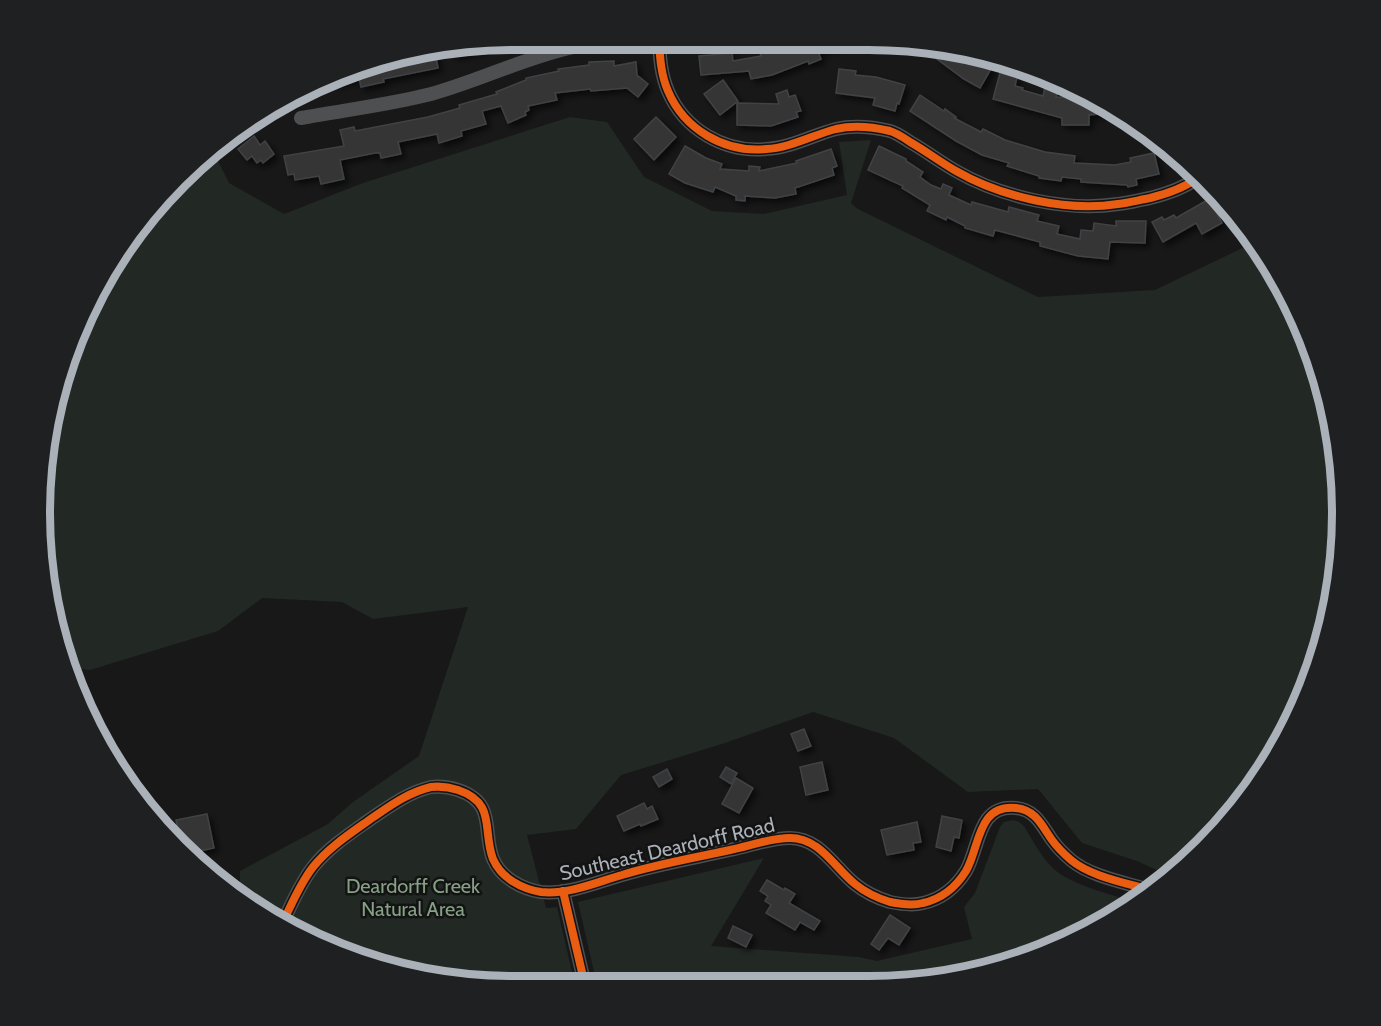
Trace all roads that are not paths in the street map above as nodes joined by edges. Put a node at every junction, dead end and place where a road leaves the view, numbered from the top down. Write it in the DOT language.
graph roads {
  1 [pos="563,50"];
  2 [pos="660,50"];
  3 [pos="301,118"];
  4 [pos="1192,181"];
  5 [pos="1141,887"];
  6 [pos="563,891"];
  7 [pos="286,917"];
  8 [pos="583,976"];
  1 -- 3 [label="street"];
  2 -- 4 [label="street"];
  5 -- 6 [label="street, Southeast Deardorff Road"];
  6 -- 7 [label="street, Southeast Deardorff Road"];
  6 -- 8 [label="street"];
}
